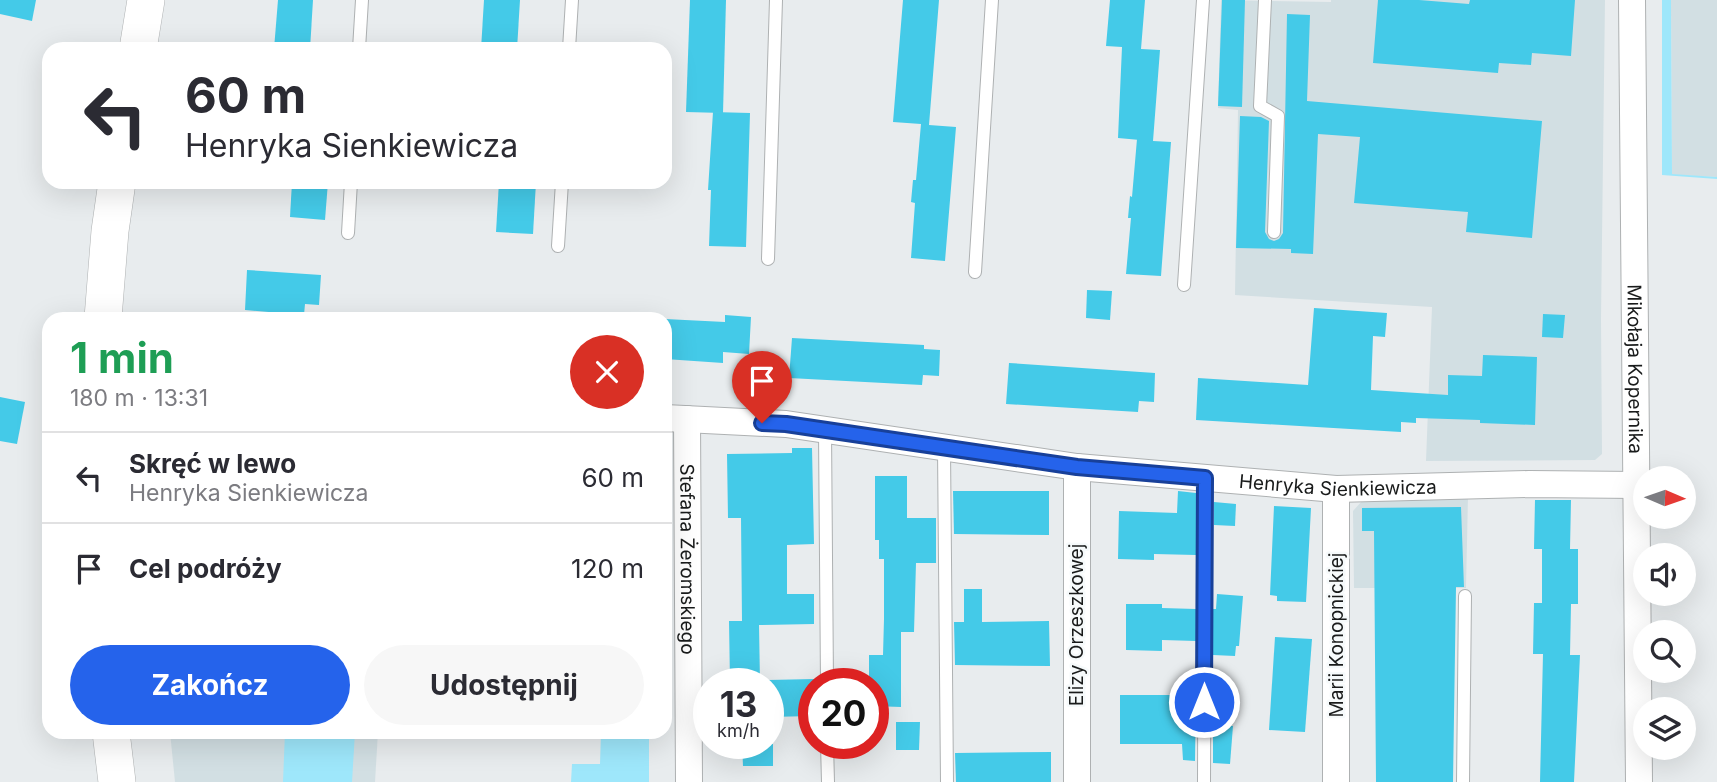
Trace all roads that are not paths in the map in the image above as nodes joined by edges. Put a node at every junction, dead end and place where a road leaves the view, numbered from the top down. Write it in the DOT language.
graph roads {
  1 [pos="146,0"];
  2 [pos="362,0"];
  3 [pos="572,0"];
  4 [pos="776,0"];
  5 [pos="992,0"];
  6 [pos="1203,0"];
  7 [pos="1265,0"];
  8 [pos="1632,0"];
  9 [pos="139,42"];
  10 [pos="359,42"];
  11 [pos="569,42"];
  12 [pos="116,189"];
  13 [pos="351,189"];
  14 [pos="562,189"];
  15 [pos="1274,232"];
  16 [pos="348,233"];
  17 [pos="558,246"];
  18 [pos="768,259"];
  19 [pos="975,272"];
  20 [pos="1184,285"];
  21 [pos="103,312"];
  22 [pos="676,418"];
  23 [pos="825,430"];
  24 [pos="944,449"];
  25 [pos="1637,466"];
  26 [pos="1077,467"];
  27 [pos="1205,478"];
  28 [pos="1633,485"];
  29 [pos="1336,489"];
  30 [pos="1637,529"];
  31 [pos="1465,596"];
  32 [pos="677,664"];
  33 [pos="827,668"];
  34 [pos="112,739"];
  35 [pos="827,759"];
  36 [pos="117,782"];
  37 [pos="689,782"];
  38 [pos="828,782"];
  39 [pos="947,782"];
  40 [pos="1077,782"];
  41 [pos="1204,782"];
  42 [pos="1336,782"];
  43 [pos="1463,782"];
  44 [pos="1639,782"];
  1 -- 9 [label="main road"];
  2 -- 10 [label="lane"];
  3 -- 11 [label="lane"];
  4 -- 18 [label="lane"];
  5 -- 19 [label="lane"];
  6 -- 20 [label="lane"];
  7 -- 15 [label="lane"];
  8 -- 25 [label="street, Mikołaja Kopernika"];
  12 -- 21 [label="main road"];
  13 -- 16 [label="lane"];
  14 -- 17 [label="lane"];
  22 -- 23 [label="street, Henryka Sienkiewicza"];
  22 -- 32 [label="street, Stefana Żeromskiego"];
  23 -- 24 [label="street, Henryka Sienkiewicza"];
  23 -- 33 [label="lane"];
  24 -- 26 [label="street, Henryka Sienkiewicza"];
  24 -- 39 [label="lane"];
  26 -- 27 [label="street, Henryka Sienkiewicza"];
  26 -- 40 [label="street, Elizy Orzeszkowej"];
  27 -- 29 [label="street, Henryka Sienkiewicza"];
  27 -- 41 [label="lane"];
  28 -- 29 [label="street, Henryka Sienkiewicza"];
  29 -- 42 [label="street, Marii Konopnickiej"];
  30 -- 44 [label="street, Mikołaja Kopernika"];
  31 -- 43 [label="lane"];
  32 -- 37 [label="street, Stefana Żeromskiego"];
  34 -- 36 [label="main road"];
  35 -- 38 [label="lane"];
}
